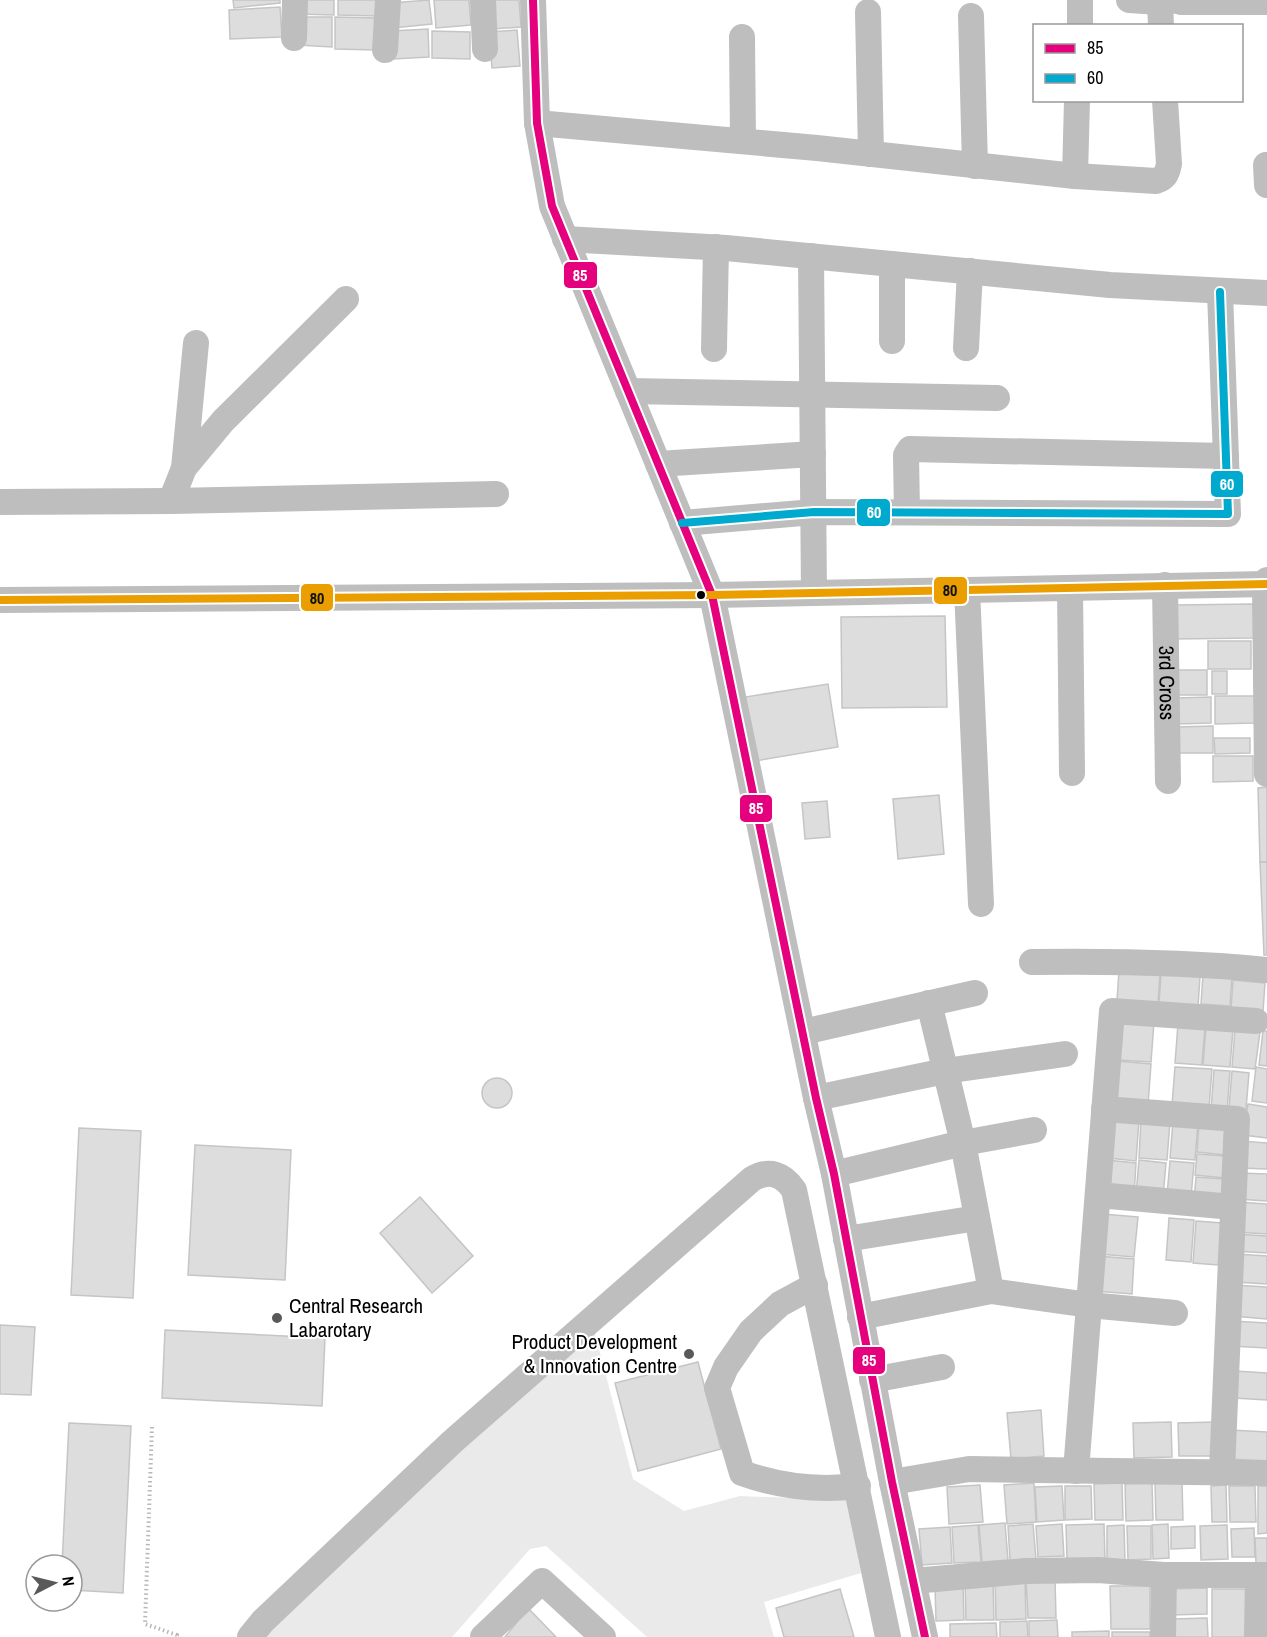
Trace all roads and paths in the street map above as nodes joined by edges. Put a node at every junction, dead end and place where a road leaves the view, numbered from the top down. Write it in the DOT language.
graph roads {
  1 [pos="295,0"];
  2 [pos="388,0"];
  3 [pos="483,0"];
  4 [pos="533,0"];
  5 [pos="1080,0"];
  6 [pos="1129,0"];
  7 [pos="1267,2"];
  8 [pos="1171,7"];
  9 [pos="868,12"];
  10 [pos="971,16"];
  11 [pos="1080,24"];
  12 [pos="742,37"];
  13 [pos="294,38"];
  14 [pos="386,50"];
  15 [pos="485,50"];
  16 [pos="1077,102"];
  17 [pos="1165,102"];
  18 [pos="537,123"];
  19 [pos="743,141"];
  20 [pos="871,154"];
  21 [pos="975,166"];
  22 [pos="1075,176"];
  23 [pos="565,239"];
  24 [pos="716,247"];
  25 [pos="811,256"];
  26 [pos="892,264"];
  27 [pos="970,271"];
  28 [pos="1220,291"];
  29 [pos="1267,293"];
  30 [pos="346,299"];
  31 [pos="892,341"];
  32 [pos="196,343"];
  33 [pos="966,348"];
  34 [pos="714,349"];
  35 [pos="628,391"];
  36 [pos="811,394"];
  37 [pos="997,398"];
  38 [pos="813,454"];
  39 [pos="1226,456"];
  40 [pos="658,464"];
  41 [pos="184,468"];
  42 [pos="496,494"];
  43 [pos="171,501"];
  44 [pos="0,502"];
  45 [pos="814,512"];
  46 [pos="907,512"];
  47 [pos="682,523"];
  48 [pos="1266,583"];
  49 [pos="1165,585"];
  50 [pos="1070,589"];
  51 [pos="967,590"];
  52 [pos="814,593"];
  53 [pos="712,595"];
  54 [pos="0,600"];
  55 [pos="1072,773"];
  56 [pos="1267,774"];
  57 [pos="1168,781"];
  58 [pos="981,904"];
  59 [pos="1032,962"];
  60 [pos="1267,970"];
  61 [pos="975,993"];
  62 [pos="929,1003"];
  63 [pos="1256,1021"];
  64 [pos="803,1032"];
  65 [pos="1065,1054"];
  66 [pos="945,1071"];
  67 [pos="816,1098"];
  68 [pos="1104,1108"];
  69 [pos="1034,1130"];
  70 [pos="963,1143"];
  71 [pos="834,1174"];
  72 [pos="1098,1195"];
  73 [pos="1233,1207"];
  74 [pos="976,1218"];
  75 [pos="846,1239"];
  76 [pos="814,1285"];
  77 [pos="991,1291"];
  78 [pos="1089,1305"];
  79 [pos="1175,1313"];
  80 [pos="860,1317"];
  81 [pos="942,1367"];
  82 [pos="872,1380"];
  83 [pos="152,1427"];
  84 [pos="1076,1471"];
  85 [pos="1222,1471"];
  86 [pos="1267,1473"];
  87 [pos="892,1482"];
  88 [pos="858,1486"];
  89 [pos="1164,1575"];
  90 [pos="1263,1575"];
  91 [pos="913,1581"];
  92 [pos="175,1637"];
  93 [pos="250,1637"];
  94 [pos="483,1637"];
  95 [pos="603,1637"];
  96 [pos="888,1637"];
  97 [pos="926,1637"];
  98 [pos="1163,1637"];
  99 [pos="1257,1637"];
  1 -- 13 [label="street"];
  2 -- 14 [label="street"];
  3 -- 15 [label="street"];
  4 -- 18 [label="street"];
  5 -- 11 [label="street"];
  6 -- 8 [label="street"];
  7 -- 8 [label="street"];
  9 -- 20 [label="street"];
  10 -- 21 [label="street"];
  12 -- 19 [label="street"];
  16 -- 22 [label="street"];
  17 -- 22 [label="street"];
  18 -- 19 [label="street"];
  18 -- 23 [label="street"];
  19 -- 20 [label="street"];
  20 -- 21 [label="street"];
  21 -- 22 [label="street"];
  23 -- 24 [label="street"];
  23 -- 35 [label="street"];
  24 -- 25 [label="street"];
  24 -- 34 [label="street"];
  25 -- 26 [label="street"];
  25 -- 36 [label="street"];
  26 -- 27 [label="street"];
  26 -- 31 [label="street"];
  27 -- 28 [label="street"];
  27 -- 33 [label="street"];
  28 -- 29 [label="street"];
  28 -- 39 [label="street"];
  30 -- 41 [label="street"];
  32 -- 41 [label="street"];
  35 -- 36 [label="street"];
  35 -- 40 [label="street"];
  36 -- 37 [label="street"];
  36 -- 38 [label="street"];
  38 -- 40 [label="street"];
  38 -- 45 [label="street"];
  39 -- 46 [label="street"];
  39 -- 46 [label="street"];
  40 -- 47 [label="street"];
  41 -- 43 [label="street"];
  42 -- 43 [label="street"];
  43 -- 44 [label="street"];
  45 -- 46 [label="street"];
  45 -- 47 [label="street"];
  45 -- 52 [label="street"];
  47 -- 53 [label="street"];
  48 -- 49 [label="street"];
  48 -- 56 [label="street"];
  49 -- 50 [label="street"];
  49 -- 57 [label="street, 3rd Cross"];
  50 -- 51 [label="street"];
  50 -- 55 [label="street"];
  51 -- 52 [label="street"];
  51 -- 58 [label="street"];
  52 -- 53 [label="street"];
  53 -- 54 [label="street"];
  53 -- 64 [label="street"];
  59 -- 60 [label="street"];
  61 -- 62 [label="street"];
  62 -- 64 [label="street"];
  62 -- 66 [label="street"];
  63 -- 68 [label="street"];
  64 -- 67 [label="street"];
  65 -- 66 [label="street"];
  66 -- 67 [label="street"];
  66 -- 70 [label="street"];
  67 -- 71 [label="street"];
  68 -- 72 [label="street"];
  68 -- 73 [label="street"];
  69 -- 70 [label="street"];
  70 -- 71 [label="street"];
  70 -- 74 [label="street"];
  71 -- 75 [label="street"];
  72 -- 73 [label="street"];
  72 -- 78 [label="street"];
  73 -- 85 [label="street"];
  74 -- 75 [label="street"];
  74 -- 77 [label="street"];
  75 -- 80 [label="street"];
  76 -- 88 [label="street"];
  76 -- 88 [label="street"];
  76 -- 93 [label="street"];
  77 -- 78 [label="street"];
  77 -- 80 [label="street"];
  78 -- 79 [label="street"];
  78 -- 84 [label="street"];
  80 -- 82 [label="street"];
  81 -- 82 [label="street"];
  82 -- 87 [label="street"];
  83 -- 92 [label="path"];
  84 -- 85 [label="street"];
  84 -- 87 [label="street"];
  85 -- 86 [label="street"];
  87 -- 91 [label="street"];
  88 -- 96 [label="street"];
  89 -- 90 [label="street"];
  89 -- 91 [label="street"];
  89 -- 98 [label="street"];
  90 -- 99 [label="street"];
  91 -- 97 [label="street"];
  94 -- 95 [label="street"];
}
